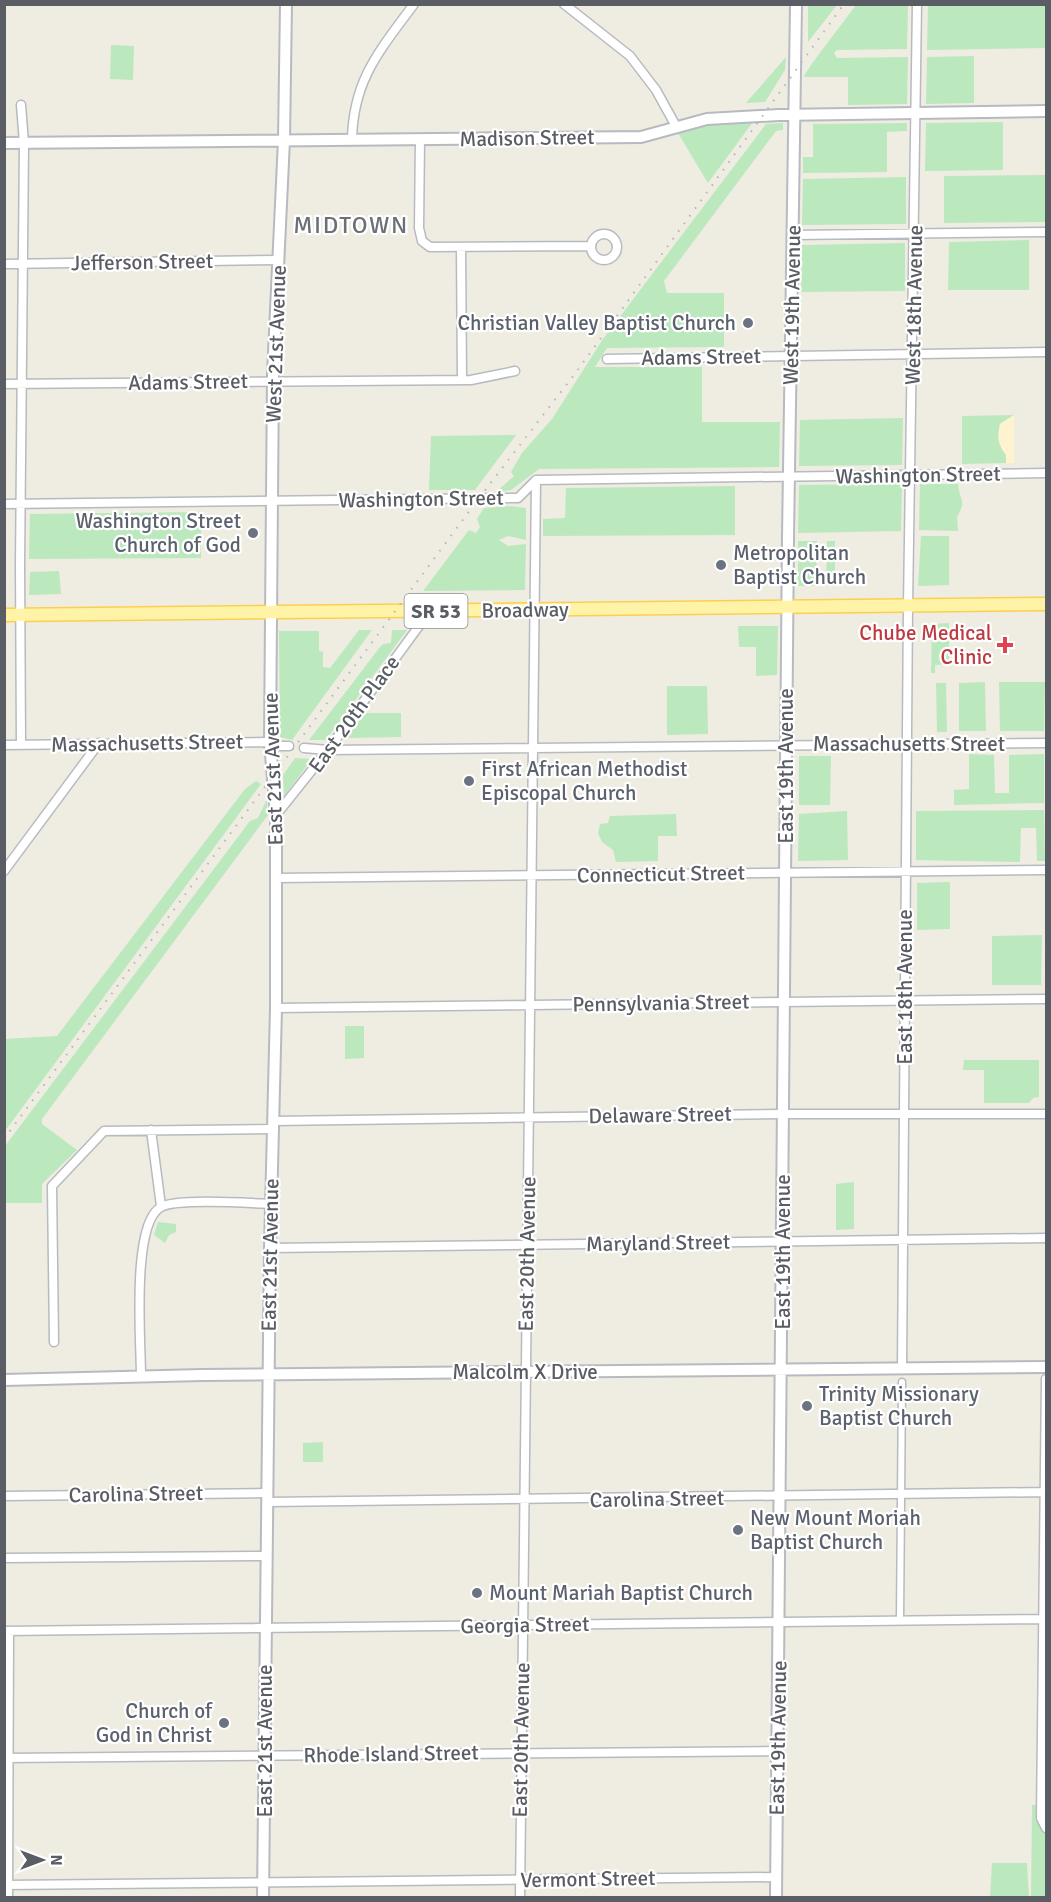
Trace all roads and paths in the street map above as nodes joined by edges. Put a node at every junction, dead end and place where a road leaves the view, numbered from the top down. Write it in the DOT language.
graph roads {
  1 [pos="286,4"];
  2 [pos="414,4"];
  3 [pos="564,4"];
  4 [pos="796,4"];
  5 [pos="917,4"];
  6 [pos="21,105"];
  7 [pos="1047,111"];
  8 [pos="916,112"];
  9 [pos="795,114"];
  10 [pos="677,128"];
  11 [pos="420,139"];
  12 [pos="284,140"];
  13 [pos="352,140"];
  14 [pos="4,143"];
  15 [pos="24,143"];
  16 [pos="1047,232"];
  17 [pos="915,234"];
  18 [pos="792,236"];
  19 [pos="591,246"];
  20 [pos="461,248"];
  21 [pos="279,260"];
  22 [pos="4,264"];
  23 [pos="24,264"];
  24 [pos="1047,352"];
  25 [pos="913,354"];
  26 [pos="791,356"];
  27 [pos="607,358"];
  28 [pos="515,371"];
  29 [pos="462,380"];
  30 [pos="273,381"];
  31 [pos="4,384"];
  32 [pos="21,384"];
  33 [pos="1047,473"];
  34 [pos="912,475"];
  35 [pos="790,476"];
  36 [pos="536,480"];
  37 [pos="271,501"];
  38 [pos="4,504"];
  39 [pos="20,504"];
  40 [pos="1047,604"];
  41 [pos="788,606"];
  42 [pos="908,606"];
  43 [pos="535,610"];
  44 [pos="430,611"];
  45 [pos="270,612"];
  46 [pos="4,615"];
  47 [pos="19,615"];
  48 [pos="270,742"];
  49 [pos="99,743"];
  50 [pos="1047,743"];
  51 [pos="907,744"];
  52 [pos="4,745"];
  53 [pos="21,745"];
  54 [pos="786,745"];
  55 [pos="289,746"];
  56 [pos="304,747"];
  57 [pos="533,748"];
  58 [pos="328,750"];
  59 [pos="276,815"];
  60 [pos="1047,870"];
  61 [pos="4,871"];
  62 [pos="786,872"];
  63 [pos="906,872"];
  64 [pos="531,875"];
  65 [pos="276,878"];
  66 [pos="1047,999"];
  67 [pos="905,1000"];
  68 [pos="785,1001"];
  69 [pos="530,1005"];
  70 [pos="276,1008"];
  71 [pos="904,1113"];
  72 [pos="784,1114"];
  73 [pos="1047,1114"];
  74 [pos="528,1117"];
  75 [pos="273,1125"];
  76 [pos="151,1130"];
  77 [pos="271,1204"];
  78 [pos="161,1206"];
  79 [pos="1047,1238"];
  80 [pos="903,1240"];
  81 [pos="783,1241"];
  82 [pos="527,1244"];
  83 [pos="270,1248"];
  84 [pos="54,1342"];
  85 [pos="1047,1367"];
  86 [pos="902,1368"];
  87 [pos="782,1370"];
  88 [pos="526,1371"];
  89 [pos="268,1374"];
  90 [pos="141,1376"];
  91 [pos="1047,1378"];
  92 [pos="4,1380"];
  93 [pos="902,1382"];
  94 [pos="1046,1492"];
  95 [pos="4,1496"];
  96 [pos="901,1496"];
  97 [pos="781,1497"];
  98 [pos="267,1498"];
  99 [pos="524,1501"];
  100 [pos="266,1556"];
  101 [pos="4,1558"];
  102 [pos="1045,1619"];
  103 [pos="900,1620"];
  104 [pos="779,1622"];
  105 [pos="523,1624"];
  106 [pos="266,1629"];
  107 [pos="7,1631"];
  108 [pos="1044,1747"];
  109 [pos="778,1751"];
  110 [pos="521,1753"];
  111 [pos="265,1755"];
  112 [pos="6,1758"];
  113 [pos="1047,1828"];
  114 [pos="776,1877"];
  115 [pos="520,1880"];
  116 [pos="264,1882"];
  117 [pos="6,1885"];
  118 [pos="8,1898"];
  119 [pos="263,1898"];
  120 [pos="520,1898"];
  121 [pos="776,1898"];
  1 -- 12 [label="street, West 21st Avenue"];
  2 -- 13 [label="street"];
  3 -- 10 [label="street"];
  4 -- 9 [label="street, West 19th Avenue"];
  5 -- 8 [label="street, West 18th Avenue"];
  6 -- 15 [label="street"];
  7 -- 8 [label="street, Madison Street"];
  8 -- 9 [label="street, Madison Street"];
  8 -- 17 [label="street, West 18th Avenue"];
  9 -- 10 [label="street, Madison Street"];
  9 -- 18 [label="street, West 19th Avenue"];
  10 -- 11 [label="street, Madison Street"];
  11 -- 13 [label="street, Madison Street"];
  11 -- 20 [label="street"];
  12 -- 13 [label="street, Madison Street"];
  12 -- 15 [label="street, Madison Street"];
  12 -- 21 [label="street, West 21st Avenue"];
  14 -- 15 [label="street, Madison Street"];
  15 -- 23 [label="street"];
  16 -- 17 [label="street"];
  17 -- 18 [label="street"];
  17 -- 25 [label="street, West 18th Avenue"];
  18 -- 26 [label="street, West 19th Avenue"];
  19 -- 20 [label="street"];
  20 -- 29 [label="street"];
  21 -- 23 [label="street, Jefferson Street"];
  21 -- 30 [label="street, West 21st Avenue"];
  22 -- 23 [label="street, Jefferson Street"];
  23 -- 32 [label="street"];
  24 -- 25 [label="street, Adams Street"];
  25 -- 26 [label="street, Adams Street"];
  25 -- 34 [label="street, West 18th Avenue"];
  26 -- 27 [label="street, Adams Street"];
  26 -- 35 [label="street, West 19th Avenue"];
  28 -- 29 [label="street, Adams Street"];
  29 -- 30 [label="street, Adams Street"];
  30 -- 32 [label="street, Adams Street"];
  30 -- 37 [label="street, West 21st Avenue"];
  31 -- 32 [label="street, Adams Street"];
  32 -- 39 [label="street"];
  33 -- 34 [label="street, Washington Street"];
  34 -- 35 [label="street, Washington Street"];
  34 -- 42 [label="street, West 18th Avenue"];
  35 -- 36 [label="street, Washington Street"];
  35 -- 41 [label="street, West 19th Avenue"];
  36 -- 37 [label="street, Washington Street"];
  36 -- 43 [label="street, East 20th Avenue"];
  37 -- 39 [label="street, Washington Street"];
  37 -- 45 [label="street, West 21st Avenue"];
  38 -- 39 [label="street, Washington Street"];
  39 -- 47 [label="street"];
  40 -- 42 [label="main road, Broadway / SR 53"];
  41 -- 42 [label="main road, Broadway / SR 53"];
  41 -- 43 [label="main road, Broadway / SR 53"];
  41 -- 54 [label="street, East 19th Avenue"];
  42 -- 51 [label="street, East 18th Avenue"];
  43 -- 44 [label="main road, Broadway / SR 53"];
  43 -- 57 [label="street, East 20th Avenue"];
  44 -- 45 [label="main road, Broadway / SR 53"];
  44 -- 58 [label="street, East 20th Place"];
  45 -- 47 [label="main road, Broadway / SR 53"];
  45 -- 48 [label="street, East 21st Avenue"];
  46 -- 47 [label="main road, Broadway / SR 53"];
  47 -- 53 [label="street"];
  48 -- 49 [label="street, Massachusetts Street"];
  48 -- 55 [label="street, Massachusetts Street"];
  48 -- 59 [label="street, East 21st Avenue"];
  49 -- 53 [label="street, Massachusetts Street"];
  49 -- 61 [label="street"];
  50 -- 51 [label="street, Massachusetts Street"];
  51 -- 54 [label="street, Massachusetts Street"];
  51 -- 63 [label="street, East 18th Avenue"];
  52 -- 53 [label="street, Massachusetts Street"];
  54 -- 57 [label="street, Massachusetts Street"];
  54 -- 62 [label="street, East 19th Avenue"];
  56 -- 58 [label="street, Massachusetts Street"];
  57 -- 58 [label="street, Massachusetts Street"];
  57 -- 64 [label="street, East 20th Avenue"];
  58 -- 59 [label="street, East 20th Place"];
  59 -- 65 [label="street, East 21st Avenue"];
  60 -- 63 [label="street, Connecticut Street"];
  62 -- 63 [label="street, Connecticut Street"];
  62 -- 64 [label="street, Connecticut Street"];
  62 -- 68 [label="street, East 19th Avenue"];
  63 -- 67 [label="street, East 18th Avenue"];
  64 -- 65 [label="street, Connecticut Street"];
  64 -- 69 [label="street, East 20th Avenue"];
  65 -- 70 [label="street, East 21st Avenue"];
  66 -- 67 [label="street, Pennsylvania Street"];
  67 -- 68 [label="street, Pennsylvania Street"];
  67 -- 71 [label="street, East 18th Avenue"];
  68 -- 69 [label="street, Pennsylvania Street"];
  68 -- 72 [label="street, East 19th Avenue"];
  69 -- 70 [label="street, Pennsylvania Street"];
  69 -- 74 [label="street, East 20th Avenue"];
  70 -- 75 [label="street, East 21st Avenue"];
  71 -- 72 [label="street, Delaware Street"];
  71 -- 73 [label="street, Delaware Street"];
  71 -- 80 [label="street, East 18th Avenue"];
  72 -- 74 [label="street, Delaware Street"];
  72 -- 81 [label="street, East 19th Avenue"];
  74 -- 75 [label="street, Delaware Street"];
  74 -- 82 [label="street, East 20th Avenue"];
  75 -- 76 [label="street, Delaware Street"];
  75 -- 77 [label="street, East 21st Avenue"];
  76 -- 78 [label="street"];
  76 -- 84 [label="street, Delaware Street"];
  77 -- 78 [label="street"];
  77 -- 83 [label="street, East 21st Avenue"];
  78 -- 90 [label="street"];
  79 -- 80 [label="street, Maryland Street"];
  80 -- 81 [label="street, Maryland Street"];
  80 -- 86 [label="street, East 18th Avenue"];
  81 -- 82 [label="street, Maryland Street"];
  81 -- 87 [label="street, East 19th Avenue"];
  82 -- 83 [label="street, Maryland Street"];
  82 -- 88 [label="street, East 20th Avenue"];
  83 -- 89 [label="street, East 21st Avenue"];
  85 -- 86 [label="street, Malcolm X Drive"];
  86 -- 87 [label="street, Malcolm X Drive"];
  87 -- 88 [label="street, Malcolm X Drive"];
  87 -- 97 [label="street, East 19th Avenue"];
  88 -- 89 [label="street, Malcolm X Drive"];
  88 -- 99 [label="street, East 20th Avenue"];
  89 -- 90 [label="street, Malcolm X Drive"];
  89 -- 98 [label="street, East 21st Avenue"];
  90 -- 92 [label="street, Malcolm X Drive"];
  91 -- 94 [label="street"];
  93 -- 96 [label="street"];
  94 -- 96 [label="street, Carolina Street"];
  94 -- 102 [label="street"];
  95 -- 98 [label="street, Carolina Street"];
  96 -- 97 [label="street, Carolina Street"];
  96 -- 103 [label="street"];
  97 -- 99 [label="street, Carolina Street"];
  97 -- 104 [label="street, East 19th Avenue"];
  98 -- 99 [label="street, Carolina Street"];
  98 -- 100 [label="street, East 21st Avenue"];
  99 -- 105 [label="street, East 20th Avenue"];
  100 -- 101 [label="street"];
  100 -- 106 [label="street, East 21st Avenue"];
  102 -- 103 [label="street, Georgia Street"];
  102 -- 108 [label="street"];
  103 -- 104 [label="street, Georgia Street"];
  104 -- 105 [label="street, Georgia Street"];
  104 -- 109 [label="street, East 19th Avenue"];
  105 -- 106 [label="street, Georgia Street"];
  105 -- 110 [label="street, East 20th Avenue"];
  106 -- 107 [label="street, Georgia Street"];
  106 -- 111 [label="street, East 21st Avenue"];
  107 -- 112 [label="street"];
  108 -- 113 [label="street"];
  109 -- 110 [label="street, Rhode Island Street"];
  109 -- 114 [label="street, East 19th Avenue"];
  110 -- 111 [label="street, Rhode Island Street"];
  110 -- 115 [label="street, East 20th Avenue"];
  111 -- 112 [label="street, Rhode Island Street"];
  111 -- 116 [label="street, East 21st Avenue"];
  112 -- 117 [label="street"];
  114 -- 115 [label="street, Vermont Street"];
  114 -- 121 [label="street, East 19th Avenue"];
  115 -- 116 [label="street, Vermont Street"];
  115 -- 120 [label="street, East 20th Avenue"];
  116 -- 117 [label="street, Vermont Street"];
  116 -- 119 [label="street, East 21st Avenue"];
  117 -- 118 [label="street"];
}
